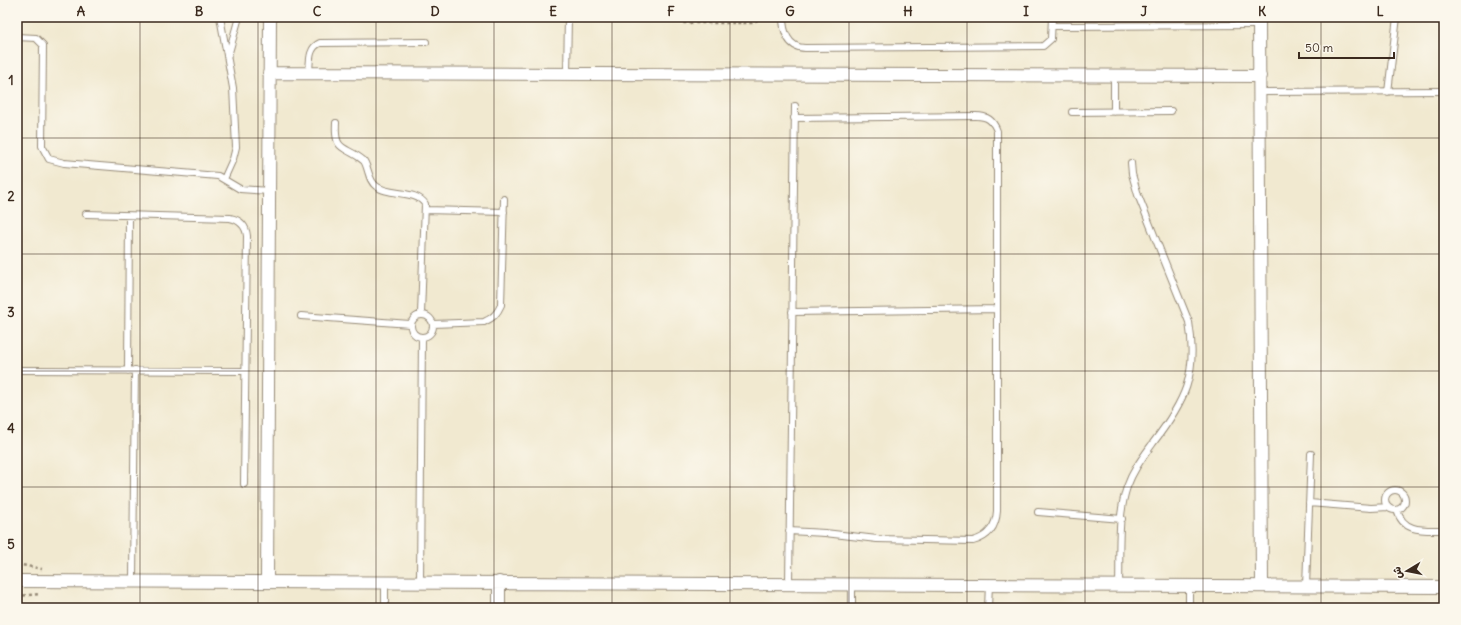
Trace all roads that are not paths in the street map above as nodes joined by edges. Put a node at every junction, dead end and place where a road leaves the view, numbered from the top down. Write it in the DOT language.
graph roads {
  1 [pos="220,17"];
  2 [pos="239,17"];
  3 [pos="270,17"];
  4 [pos="568,17"];
  5 [pos="783,17"];
  6 [pos="1052,17"];
  7 [pos="1230,17"];
  8 [pos="1397,17"];
  9 [pos="1259,21"];
  10 [pos="1230,24"];
  11 [pos="1052,26"];
  12 [pos="17,37"];
  13 [pos="426,42"];
  14 [pos="227,57"];
  15 [pos="269,73"];
  16 [pos="309,73"];
  17 [pos="568,74"];
  18 [pos="1114,76"];
  19 [pos="1260,76"];
  20 [pos="1444,91"];
  21 [pos="1260,92"];
  22 [pos="1388,92"];
  23 [pos="795,106"];
  24 [pos="1171,111"];
  25 [pos="1072,112"];
  26 [pos="1114,112"];
  27 [pos="794,118"];
  28 [pos="336,123"];
  29 [pos="1131,163"];
  30 [pos="224,178"];
  31 [pos="269,191"];
  32 [pos="504,200"];
  33 [pos="426,210"];
  34 [pos="504,212"];
  35 [pos="86,214"];
  36 [pos="129,216"];
  37 [pos="997,309"];
  38 [pos="792,312"];
  39 [pos="421,314"];
  40 [pos="301,316"];
  41 [pos="410,324"];
  42 [pos="433,324"];
  43 [pos="422,337"];
  44 [pos="17,370"];
  45 [pos="135,370"];
  46 [pos="128,371"];
  47 [pos="245,371"];
  48 [pos="1310,454"];
  49 [pos="244,484"];
  50 [pos="1309,503"];
  51 [pos="1388,507"];
  52 [pos="1397,510"];
  53 [pos="1038,512"];
  54 [pos="1122,519"];
  55 [pos="1444,530"];
  56 [pos="789,531"];
  57 [pos="17,580"];
  58 [pos="133,581"];
  59 [pos="267,582"];
  60 [pos="386,582"];
  61 [pos="420,582"];
  62 [pos="499,582"];
  63 [pos="789,584"];
  64 [pos="852,584"];
  65 [pos="988,584"];
  66 [pos="1119,585"];
  67 [pos="1190,585"];
  68 [pos="1262,585"];
  69 [pos="1306,586"];
  70 [pos="1444,587"];
  71 [pos="385,608"];
  72 [pos="499,608"];
  73 [pos="852,608"];
  74 [pos="988,608"];
  75 [pos="1189,608"];
  1 -- 14 [label="lane"];
  2 -- 14 [label="lane"];
  3 -- 15 [label="street"];
  4 -- 17 [label="lane"];
  5 -- 11 [label="lane"];
  6 -- 11 [label="lane"];
  7 -- 10 [label="lane"];
  8 -- 22 [label="lane"];
  9 -- 10 [label="lane"];
  9 -- 19 [label="street"];
  10 -- 11 [label="lane"];
  12 -- 30 [label="lane"];
  13 -- 16 [label="lane"];
  14 -- 30 [label="lane"];
  15 -- 16 [label="street"];
  15 -- 31 [label="street"];
  16 -- 17 [label="street"];
  17 -- 18 [label="street"];
  18 -- 19 [label="street"];
  18 -- 26 [label="lane"];
  19 -- 21 [label="street"];
  20 -- 22 [label="lane"];
  21 -- 22 [label="lane"];
  21 -- 68 [label="street"];
  23 -- 27 [label="lane"];
  24 -- 26 [label="lane"];
  25 -- 26 [label="lane"];
  27 -- 37 [label="lane"];
  27 -- 38 [label="lane"];
  28 -- 33 [label="lane"];
  29 -- 54 [label="lane"];
  30 -- 31 [label="lane"];
  31 -- 59 [label="street"];
  32 -- 34 [label="lane"];
  33 -- 34 [label="lane"];
  33 -- 39 [label="lane"];
  34 -- 42 [label="lane"];
  35 -- 36 [label="lane"];
  36 -- 46 [label="lane"];
  36 -- 47 [label="lane"];
  37 -- 38 [label="lane"];
  37 -- 56 [label="lane"];
  38 -- 56 [label="lane"];
  39 -- 41 [label="lane"];
  39 -- 42 [label="lane"];
  40 -- 41 [label="lane"];
  41 -- 43 [label="lane"];
  42 -- 43 [label="lane"];
  43 -- 61 [label="lane"];
  44 -- 46 [label="lane"];
  45 -- 46 [label="lane"];
  45 -- 47 [label="lane"];
  45 -- 58 [label="lane"];
  47 -- 49 [label="lane"];
  48 -- 50 [label="lane"];
  50 -- 51 [label="lane"];
  50 -- 69 [label="lane"];
  51 -- 52 [label="lane"];
  51 -- 52 [label="lane"];
  52 -- 55 [label="lane"];
  53 -- 54 [label="lane"];
  54 -- 66 [label="lane"];
  56 -- 63 [label="lane"];
  57 -- 58 [label="street"];
  58 -- 59 [label="street"];
  59 -- 60 [label="street"];
  60 -- 61 [label="street"];
  60 -- 71 [label="lane"];
  61 -- 62 [label="street"];
  62 -- 63 [label="street"];
  62 -- 72 [label="street"];
  63 -- 64 [label="street"];
  64 -- 65 [label="street"];
  64 -- 73 [label="lane"];
  65 -- 66 [label="street"];
  65 -- 74 [label="lane"];
  66 -- 67 [label="street"];
  67 -- 68 [label="street"];
  67 -- 75 [label="lane"];
  68 -- 69 [label="street"];
  69 -- 70 [label="street"];
}
